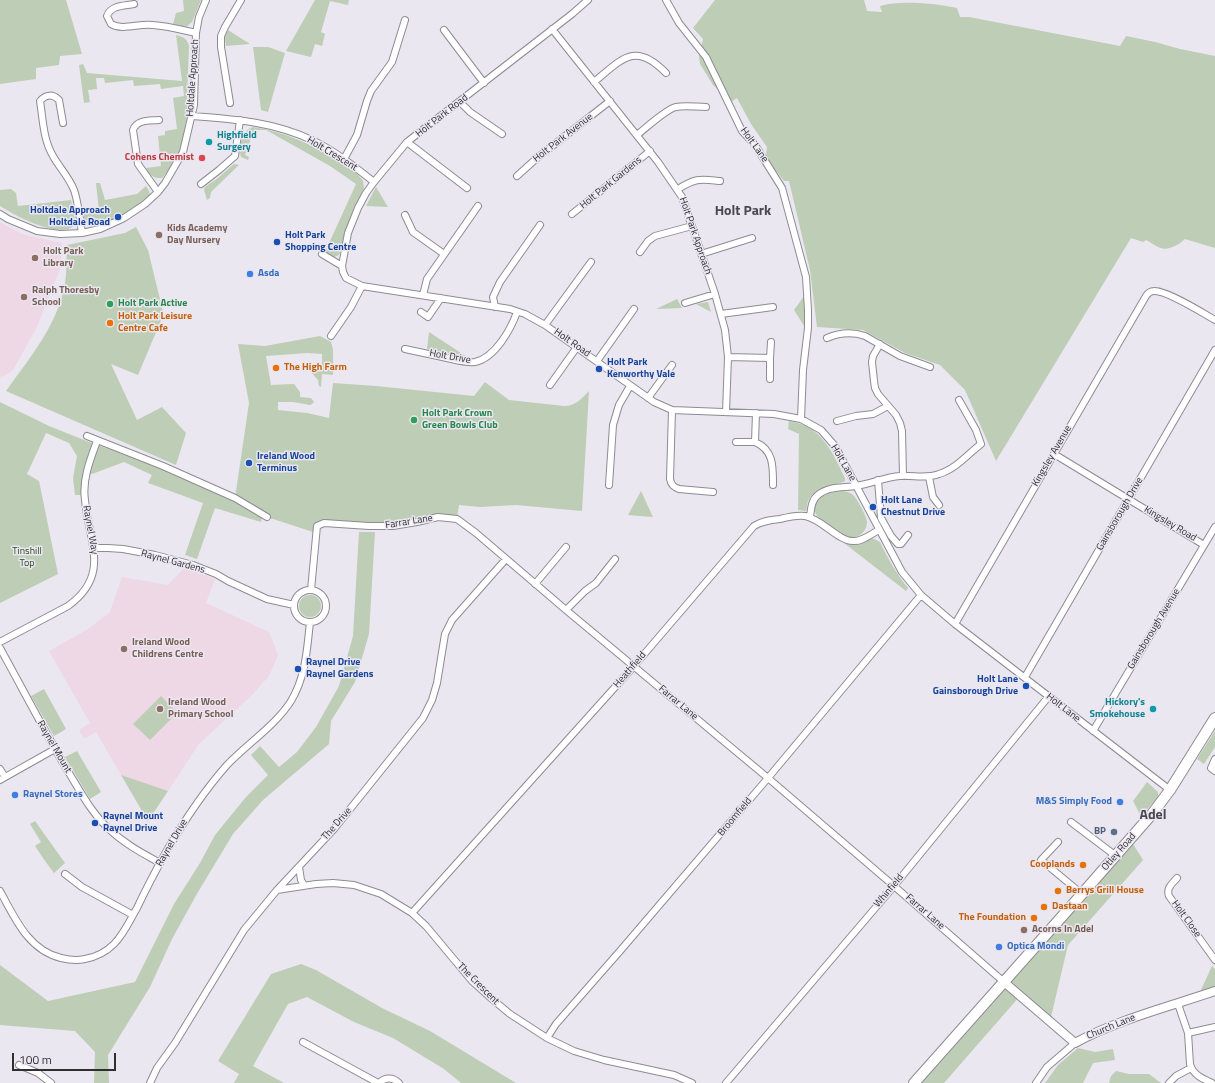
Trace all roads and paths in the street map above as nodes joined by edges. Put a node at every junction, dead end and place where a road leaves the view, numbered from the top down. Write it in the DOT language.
graph roads {
  1 [pos="206,0"];
  2 [pos="241,0"];
  3 [pos="588,0"];
  4 [pos="666,0"];
  5 [pos="134,4"];
  6 [pos="404,20"];
  7 [pos="552,29"];
  8 [pos="444,30"];
  9 [pos="196,33"];
  10 [pos="666,73"];
  11 [pos="594,82"];
  12 [pos="484,83"];
  13 [pos="610,101"];
  14 [pos="460,102"];
  15 [pos="230,103"];
  16 [pos="706,107"];
  17 [pos="192,116"];
  18 [pos="159,120"];
  19 [pos="240,120"];
  20 [pos="63,123"];
  21 [pos="502,134"];
  22 [pos="637,135"];
  23 [pos="408,142"];
  24 [pos="650,151"];
  25 [pos="344,159"];
  26 [pos="518,176"];
  27 [pos="720,181"];
  28 [pos="374,182"];
  29 [pos="200,184"];
  30 [pos="467,188"];
  31 [pos="678,189"];
  32 [pos="158,192"];
  33 [pos="478,206"];
  34 [pos="0,214"];
  35 [pos="572,214"];
  36 [pos="405,215"];
  37 [pos="540,225"];
  38 [pos="692,226"];
  39 [pos="82,233"];
  40 [pos="752,238"];
  41 [pos="640,252"];
  42 [pos="322,254"];
  43 [pos="444,254"];
  44 [pos="702,254"];
  45 [pos="591,262"];
  46 [pos="342,266"];
  47 [pos="362,286"];
  48 [pos="715,294"];
  49 [pos="423,295"];
  50 [pos="441,298"];
  51 [pos="685,303"];
  52 [pos="495,307"];
  53 [pos="773,307"];
  54 [pos="634,309"];
  55 [pos="421,312"];
  56 [pos="517,312"];
  57 [pos="721,314"];
  58 [pos="1215,320"];
  59 [pos="545,325"];
  60 [pos="330,336"];
  61 [pos="827,338"];
  62 [pos="770,342"];
  63 [pos="880,344"];
  64 [pos="577,347"];
  65 [pos="405,349"];
  66 [pos="1215,350"];
  67 [pos="728,356"];
  68 [pos="770,358"];
  69 [pos="597,361"];
  70 [pos="672,365"];
  71 [pos="930,367"];
  72 [pos="770,379"];
  73 [pos="550,385"];
  74 [pos="630,386"];
  75 [pos="648,398"];
  76 [pos="959,400"];
  77 [pos="888,406"];
  78 [pos="672,410"];
  79 [pos="726,412"];
  80 [pos="756,413"];
  81 [pos="802,419"];
  82 [pos="837,421"];
  83 [pos="87,436"];
  84 [pos="97,441"];
  85 [pos="736,442"];
  86 [pos="755,442"];
  87 [pos="1054,454"];
  88 [pos="903,476"];
  89 [pos="929,477"];
  90 [pos="878,480"];
  91 [pos="609,485"];
  92 [pos="772,485"];
  93 [pos="856,486"];
  94 [pos="713,492"];
  95 [pos="1129,499"];
  96 [pos="939,505"];
  97 [pos="267,517"];
  98 [pos="810,517"];
  99 [pos="1215,527"];
  100 [pos="878,530"];
  101 [pos="908,535"];
  102 [pos="1204,545"];
  103 [pos="566,547"];
  104 [pos="94,548"];
  105 [pos="506,559"];
  106 [pos="615,559"];
  107 [pos="535,584"];
  108 [pos="311,590"];
  109 [pos="921,595"];
  110 [pos="294,605"];
  111 [pos="566,610"];
  112 [pos="310,622"];
  113 [pos="955,624"];
  114 [pos="0,642"];
  115 [pos="0,648"];
  116 [pos="634,666"];
  117 [pos="1025,677"];
  118 [pos="1049,696"];
  119 [pos="1215,718"];
  120 [pos="1093,730"];
  121 [pos="55,749"];
  122 [pos="1215,758"];
  123 [pos="0,769"];
  124 [pos="1215,771"];
  125 [pos="768,778"];
  126 [pos="2,779"];
  127 [pos="1170,790"];
  128 [pos="1071,822"];
  129 [pos="1058,842"];
  130 [pos="1116,856"];
  131 [pos="160,863"];
  132 [pos="299,867"];
  133 [pos="65,874"];
  134 [pos="1177,878"];
  135 [pos="304,885"];
  136 [pos="894,886"];
  137 [pos="277,890"];
  138 [pos="0,891"];
  139 [pos="1082,894"];
  140 [pos="412,913"];
  141 [pos="133,915"];
  142 [pos="1215,960"];
  143 [pos="1004,982"];
  144 [pos="1215,991"];
  145 [pos="1178,1004"];
  146 [pos="1215,1027"];
  147 [pos="1188,1034"];
  148 [pos="547,1038"];
  149 [pos="303,1042"];
  150 [pos="1075,1043"];
  151 [pos="19,1065"];
  152 [pos="1191,1068"];
  153 [pos="51,1083"];
  154 [pos="150,1083"];
  155 [pos="378,1083"];
  156 [pos="399,1083"];
  157 [pos="692,1083"];
  158 [pos="726,1083"];
  159 [pos="914,1083"];
  160 [pos="1036,1083"];
  161 [pos="1170,1083"];
  162 [pos="1212,1083"];
  1 -- 9 [label="street, Holtdale Approach"];
  2 -- 15 [label="street"];
  3 -- 7 [label="street, Holt Park Road"];
  4 -- 81 [label="street, Holt Lane"];
  5 -- 9 [label="street"];
  6 -- 25 [label="street"];
  7 -- 11 [label="street, Holt Park Approach"];
  7 -- 12 [label="street, Holt Park Road"];
  8 -- 12 [label="street"];
  9 -- 17 [label="street, Holtdale Approach"];
  10 -- 11 [label="street"];
  11 -- 13 [label="street, Holt Park Approach"];
  12 -- 14 [label="street, Holt Park Road"];
  13 -- 22 [label="street, Holt Park Approach"];
  13 -- 26 [label="street, Holt Park Avenue"];
  14 -- 21 [label="street"];
  14 -- 23 [label="street, Holt Park Road"];
  16 -- 22 [label="street"];
  17 -- 19 [label="street, Holt Crescent"];
  17 -- 32 [label="street, Holtdale Approach"];
  18 -- 32 [label="street"];
  19 -- 25 [label="street, Holt Crescent"];
  19 -- 29 [label="street"];
  20 -- 39 [label="street"];
  22 -- 24 [label="street, Holt Park Approach"];
  23 -- 28 [label="street, Holt Park Road"];
  23 -- 30 [label="street"];
  24 -- 31 [label="street, Holt Park Approach"];
  24 -- 35 [label="street, Holt Park Gardens"];
  25 -- 28 [label="street, Holt Crescent"];
  27 -- 31 [label="street"];
  28 -- 46 [label="street, Holt Park Road"];
  31 -- 38 [label="street, Holt Park Approach"];
  32 -- 39 [label="street, Holtdale Approach"];
  33 -- 43 [label="street"];
  34 -- 39 [label="street, Holtdale Approach"];
  36 -- 43 [label="street"];
  37 -- 52 [label="street"];
  38 -- 41 [label="street"];
  38 -- 44 [label="street, Holt Park Approach"];
  40 -- 44 [label="street"];
  42 -- 46 [label="street"];
  43 -- 49 [label="street"];
  44 -- 48 [label="street, Holt Park Approach"];
  45 -- 59 [label="street"];
  46 -- 47 [label="street, Holt Road"];
  47 -- 49 [label="street, Holt Road"];
  47 -- 60 [label="street"];
  48 -- 51 [label="street"];
  48 -- 57 [label="street, Holt Park Approach"];
  49 -- 50 [label="street, Holt Road"];
  50 -- 52 [label="street, Holt Road"];
  50 -- 55 [label="street"];
  52 -- 56 [label="street, Holt Road"];
  53 -- 57 [label="street"];
  54 -- 69 [label="street"];
  56 -- 59 [label="street, Holt Road"];
  56 -- 65 [label="street, Holt Drive"];
  57 -- 67 [label="street, Holt Park Approach"];
  58 -- 87 [label="street, Kingsley Avenue"];
  59 -- 64 [label="street, Holt Road"];
  61 -- 63 [label="street"];
  62 -- 68 [label="street"];
  63 -- 71 [label="street"];
  63 -- 77 [label="street"];
  64 -- 69 [label="street, Holt Road"];
  64 -- 73 [label="street"];
  66 -- 95 [label="street, Gainsborough Drive"];
  67 -- 68 [label="street"];
  67 -- 79 [label="street, Holt Park Approach"];
  68 -- 72 [label="street"];
  69 -- 74 [label="street, Holt Road"];
  70 -- 75 [label="street"];
  74 -- 75 [label="street, Holt Road"];
  74 -- 91 [label="street"];
  75 -- 78 [label="street, Holt Road"];
  76 -- 89 [label="street"];
  77 -- 82 [label="street"];
  77 -- 88 [label="street"];
  78 -- 79 [label="street, Holt Road"];
  78 -- 94 [label="street"];
  79 -- 80 [label="street, Holt Road"];
  80 -- 81 [label="street, Holt Road"];
  80 -- 86 [label="street"];
  81 -- 93 [label="street, Holt Lane"];
  83 -- 84 [label="street"];
  84 -- 97 [label="street"];
  84 -- 104 [label="street, Raynel Way"];
  85 -- 86 [label="street"];
  86 -- 92 [label="street"];
  87 -- 95 [label="street, Kingsley Road"];
  87 -- 113 [label="street, Kingsley Avenue"];
  88 -- 89 [label="street"];
  88 -- 90 [label="street"];
  89 -- 96 [label="street"];
  90 -- 93 [label="street"];
  90 -- 101 [label="street"];
  93 -- 98 [label="street"];
  93 -- 100 [label="street, Holt Lane"];
  95 -- 102 [label="street, Kingsley Road"];
  95 -- 117 [label="street, Gainsborough Drive"];
  98 -- 100 [label="street"];
  98 -- 116 [label="street, Heathfield"];
  99 -- 102 [label="street, Gainsborough Avenue"];
  100 -- 109 [label="street, Holt Lane"];
  102 -- 120 [label="street, Gainsborough Avenue"];
  103 -- 107 [label="street"];
  104 -- 110 [label="street, Raynel Gardens"];
  104 -- 114 [label="street, Raynel Way"];
  105 -- 107 [label="street, Farrar Lane"];
  105 -- 108 [label="street, Farrar Lane"];
  105 -- 132 [label="street, The Drive"];
  106 -- 111 [label="street"];
  107 -- 111 [label="street, Farrar Lane"];
  108 -- 110 [label="street"];
  108 -- 112 [label="street"];
  109 -- 113 [label="street, Holt Lane"];
  109 -- 125 [label="street, Broomfield"];
  110 -- 112 [label="street"];
  111 -- 116 [label="street, Farrar Lane"];
  112 -- 131 [label="street, Raynel Drive"];
  113 -- 117 [label="street, Holt Lane"];
  115 -- 121 [label="street, Raynel Mount"];
  116 -- 125 [label="street, Farrar Lane"];
  116 -- 140 [label="street, Heathfield"];
  117 -- 118 [label="street, Holt Lane"];
  118 -- 120 [label="street, Holt Lane"];
  118 -- 136 [label="street, Whinfield"];
  119 -- 127 [label="highway, Otley Road"];
  120 -- 127 [label="street, Holt Lane"];
  121 -- 126 [label="street"];
  121 -- 131 [label="street, Raynel Mount"];
  122 -- 124 [label="street"];
  123 -- 126 [label="street"];
  125 -- 136 [label="street, Farrar Lane"];
  125 -- 148 [label="street, Broomfield"];
  127 -- 130 [label="highway, Otley Road"];
  128 -- 130 [label="street"];
  129 -- 139 [label="street"];
  130 -- 139 [label="highway, Otley Road"];
  131 -- 141 [label="street, Raynel Drive"];
  132 -- 135 [label="street"];
  132 -- 137 [label="street, The Drive"];
  133 -- 141 [label="street"];
  134 -- 142 [label="street, Holt Close"];
  135 -- 137 [label="street, The Crescent"];
  135 -- 140 [label="street, The Crescent"];
  136 -- 143 [label="street, Farrar Lane"];
  136 -- 158 [label="street, Whinfield"];
  137 -- 154 [label="street, The Drive"];
  138 -- 141 [label="street, Raynel Drive"];
  139 -- 143 [label="highway, Otley Road"];
  140 -- 148 [label="street, The Crescent"];
  143 -- 150 [label="street, Church Lane"];
  143 -- 159 [label="highway, Otley Road"];
  144 -- 145 [label="street, Church Lane"];
  145 -- 147 [label="street"];
  145 -- 150 [label="street, Church Lane"];
  146 -- 147 [label="street"];
  147 -- 152 [label="street"];
  148 -- 157 [label="street, The Crescent"];
  149 -- 155 [label="street"];
  150 -- 160 [label="street"];
  151 -- 153 [label="street"];
  152 -- 161 [label="street"];
  152 -- 162 [label="street"];
  155 -- 156 [label="street"];
}
